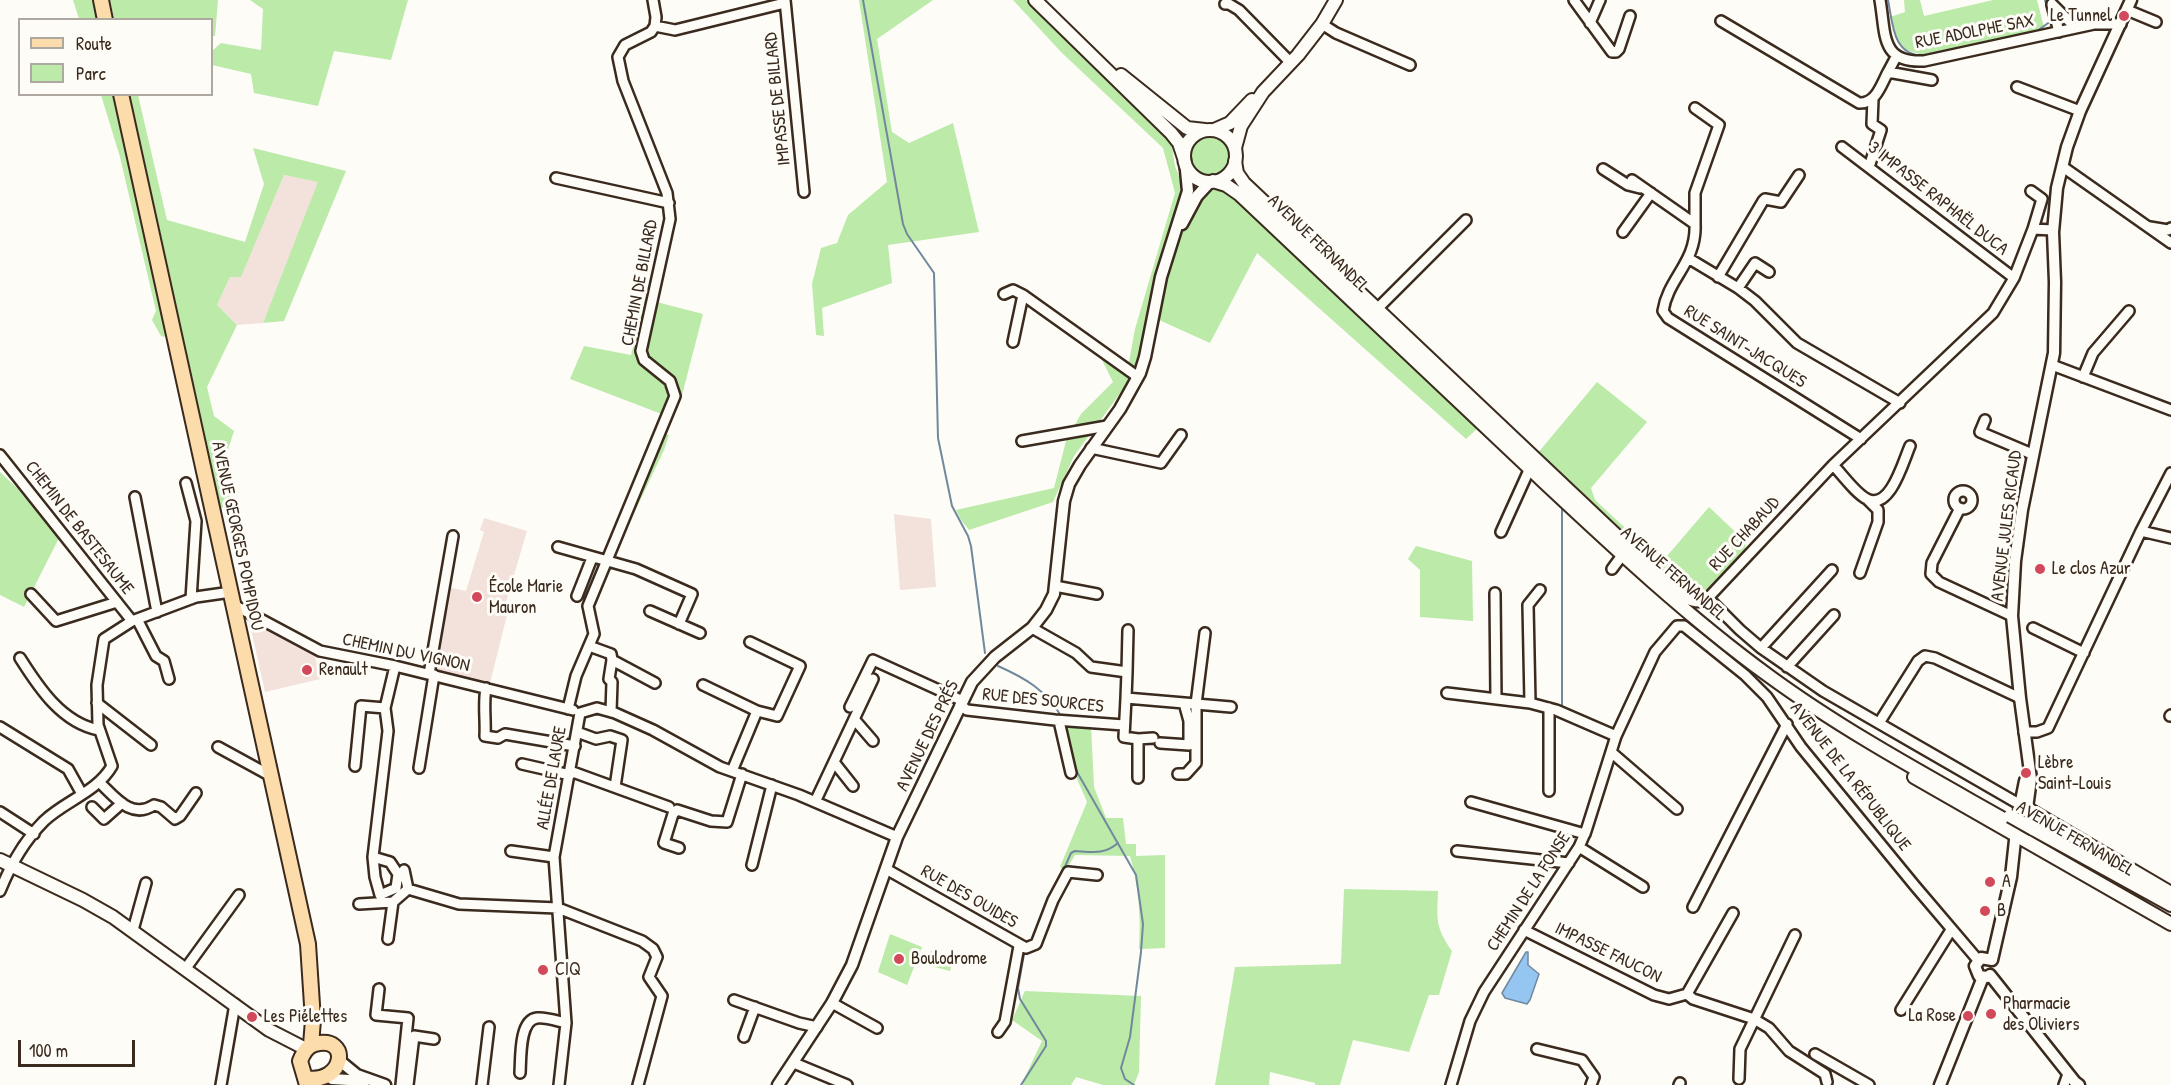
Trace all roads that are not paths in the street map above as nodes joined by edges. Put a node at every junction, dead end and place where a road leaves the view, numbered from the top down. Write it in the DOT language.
graph roads {
  1 [pos="101,0"];
  2 [pos="653,0"];
  3 [pos="1035,0"];
  4 [pos="1336,0"];
  5 [pos="1574,0"];
  6 [pos="1600,0"];
  7 [pos="1880,0"];
  8 [pos="785,2"];
  9 [pos="2051,2"];
  10 [pos="1225,4"];
  11 [pos="2129,5"];
  12 [pos="1630,16"];
  13 [pos="105,18"];
  14 [pos="1721,21"];
  15 [pos="2156,22"];
  16 [pos="1590,23"];
  17 [pos="1322,24"];
  18 [pos="2121,24"];
  19 [pos="655,26"];
  20 [pos="2065,28"];
  21 [pos="1071,35"];
  22 [pos="1896,57"];
  23 [pos="1291,63"];
  24 [pos="1410,65"];
  25 [pos="1888,72"];
  26 [pos="1932,81"];
  27 [pos="2017,87"];
  28 [pos="1263,92"];
  29 [pos="122,96"];
  30 [pos="1873,99"];
  31 [pos="1695,108"];
  32 [pos="2080,111"];
  33 [pos="1209,130"];
  34 [pos="1842,147"];
  35 [pos="1235,155"];
  36 [pos="1185,159"];
  37 [pos="1869,167"];
  38 [pos="2063,167"];
  39 [pos="1603,169"];
  40 [pos="1798,175"];
  41 [pos="556,178"];
  42 [pos="1632,180"];
  43 [pos="1211,181"];
  44 [pos="2031,190"];
  45 [pos="1648,191"];
  46 [pos="804,192"];
  47 [pos="669,203"];
  48 [pos="1466,220"];
  49 [pos="1695,224"];
  50 [pos="2148,227"];
  51 [pos="2171,228"];
  52 [pos="2033,229"];
  53 [pos="2053,230"];
  54 [pos="1623,232"];
  55 [pos="1748,237"];
  56 [pos="2171,243"];
  57 [pos="1169,248"];
  58 [pos="1688,258"];
  59 [pos="1769,272"];
  60 [pos="1720,278"];
  61 [pos="2014,278"];
  62 [pos="1738,288"];
  63 [pos="1004,294"];
  64 [pos="1023,295"];
  65 [pos="1377,309"];
  66 [pos="2129,311"];
  67 [pos="1013,342"];
  68 [pos="2052,365"];
  69 [pos="1138,377"];
  70 [pos="2083,377"];
  71 [pos="1900,402"];
  72 [pos="2171,410"];
  73 [pos="1985,420"];
  74 [pos="1107,426"];
  75 [pos="1181,435"];
  76 [pos="1861,439"];
  77 [pos="1022,441"];
  78 [pos="1910,446"];
  79 [pos="1091,448"];
  80 [pos="2032,454"];
  81 [pos="0,455"];
  82 [pos="1833,465"];
  83 [pos="1530,468"];
  84 [pos="2171,473"];
  85 [pos="186,483"];
  86 [pos="135,497"];
  87 [pos="1866,499"];
  88 [pos="1960,508"];
  89 [pos="2141,531"];
  90 [pos="1501,532"];
  91 [pos="453,536"];
  92 [pos="2171,538"];
  93 [pos="558,548"];
  94 [pos="1623,554"];
  95 [pos="592,558"];
  96 [pos="606,562"];
  97 [pos="1612,569"];
  98 [pos="1832,570"];
  99 [pos="1860,573"];
  100 [pos="1055,586"];
  101 [pos="1540,590"];
  102 [pos="1674,590"];
  103 [pos="1495,593"];
  104 [pos="31,594"];
  105 [pos="1097,594"];
  106 [pos="577,596"];
  107 [pos="1708,598"];
  108 [pos="191,599"];
  109 [pos="232,599"];
  110 [pos="117,602"];
  111 [pos="650,611"];
  112 [pos="157,612"];
  113 [pos="1834,615"];
  114 [pos="2012,616"];
  115 [pos="134,620"];
  116 [pos="680,624"];
  117 [pos="1684,626"];
  118 [pos="1032,628"];
  119 [pos="2032,628"];
  120 [pos="1128,630"];
  121 [pos="700,633"];
  122 [pos="1205,633"];
  123 [pos="750,642"];
  124 [pos="589,646"];
  125 [pos="1761,648"];
  126 [pos="2084,653"];
  127 [pos="20,658"];
  128 [pos="612,660"];
  129 [pos="395,666"];
  130 [pos="1787,667"];
  131 [pos="1127,672"];
  132 [pos="431,675"];
  133 [pos="170,679"];
  134 [pos="873,679"];
  135 [pos="655,683"];
  136 [pos="703,685"];
  137 [pos="486,688"];
  138 [pos="1447,693"];
  139 [pos="1126,698"];
  140 [pos="2020,698"];
  141 [pos="1496,699"];
  142 [pos="97,703"];
  143 [pos="961,703"];
  144 [pos="1184,703"];
  145 [pos="1530,703"];
  146 [pos="1196,704"];
  147 [pos="850,707"];
  148 [pos="1231,707"];
  149 [pos="386,708"];
  150 [pos="1549,708"];
  151 [pos="568,709"];
  152 [pos="757,711"];
  153 [pos="580,712"];
  154 [pos="611,712"];
  155 [pos="854,719"];
  156 [pos="1059,720"];
  157 [pos="1879,723"];
  158 [pos="1786,724"];
  159 [pos="1124,725"];
  160 [pos="0,728"];
  161 [pos="99,730"];
  162 [pos="577,732"];
  163 [pos="2024,732"];
  164 [pos="1616,736"];
  165 [pos="1138,739"];
  166 [pos="873,741"];
  167 [pos="151,745"];
  168 [pos="575,746"];
  169 [pos="218,747"];
  170 [pos="1611,752"];
  171 [pos="834,762"];
  172 [pos="522,764"];
  173 [pos="355,766"];
  174 [pos="419,768"];
  175 [pos="737,772"];
  176 [pos="570,773"];
  177 [pos="1071,773"];
  178 [pos="1178,774"];
  179 [pos="271,776"];
  180 [pos="1138,778"];
  181 [pos="99,782"];
  182 [pos="772,785"];
  183 [pos="853,786"];
  184 [pos="615,787"];
  185 [pos="1549,791"];
  186 [pos="196,793"];
  187 [pos="82,794"];
  188 [pos="815,802"];
  189 [pos="1471,802"];
  190 [pos="122,803"];
  191 [pos="92,807"];
  192 [pos="669,807"];
  193 [pos="1677,809"];
  194 [pos="0,812"];
  195 [pos="105,819"];
  196 [pos="2021,823"];
  197 [pos="112,826"];
  198 [pos="34,834"];
  199 [pos="1585,834"];
  200 [pos="897,837"];
  201 [pos="679,848"];
  202 [pos="1579,848"];
  203 [pos="511,851"];
  204 [pos="1457,851"];
  205 [pos="373,857"];
  206 [pos="554,857"];
  207 [pos="5,863"];
  208 [pos="1569,863"];
  209 [pos="752,865"];
  210 [pos="886,869"];
  211 [pos="404,870"];
  212 [pos="1097,875"];
  213 [pos="146,883"];
  214 [pos="1643,887"];
  215 [pos="408,889"];
  216 [pos="0,891"];
  217 [pos="2171,893"];
  218 [pos="239,895"];
  219 [pos="393,902"];
  220 [pos="359,904"];
  221 [pos="2171,905"];
  222 [pos="1693,907"];
  223 [pos="558,908"];
  224 [pos="1733,913"];
  225 [pos="2171,915"];
  226 [pos="2171,924"];
  227 [pos="133,930"];
  228 [pos="1524,930"];
  229 [pos="1951,930"];
  230 [pos="1795,935"];
  231 [pos="388,939"];
  232 [pos="1019,946"];
  233 [pos="1978,960"];
  234 [pos="1992,960"];
  235 [pos="186,968"];
  236 [pos="1987,976"];
  237 [pos="311,987"];
  238 [pos="379,989"];
  239 [pos="1687,994"];
  240 [pos="734,1000"];
  241 [pos="832,1003"];
  242 [pos="235,1004"];
  243 [pos="755,1007"];
  244 [pos="1901,1011"];
  245 [pos="1754,1019"];
  246 [pos="566,1023"];
  247 [pos="489,1027"];
  248 [pos="817,1027"];
  249 [pos="877,1028"];
  250 [pos="269,1030"];
  251 [pos="998,1032"];
  252 [pos="744,1037"];
  253 [pos="434,1039"];
  254 [pos="326,1044"];
  255 [pos="309,1047"];
  256 [pos="1537,1049"];
  257 [pos="1815,1054"];
  258 [pos="340,1061"];
  259 [pos="794,1063"];
  260 [pos="520,1073"];
  261 [pos="2068,1074"];
  262 [pos="305,1077"];
  263 [pos="1739,1079"];
  264 [pos="371,1081"];
  265 [pos="328,1082"];
  266 [pos="1827,1082"];
  267 [pos="221,1085"];
  268 [pos="385,1085"];
  269 [pos="401,1085"];
  270 [pos="408,1085"];
  271 [pos="482,1085"];
  272 [pos="559,1085"];
  273 [pos="638,1085"];
  274 [pos="778,1085"];
  275 [pos="847,1085"];
  276 [pos="1451,1085"];
  277 [pos="1591,1085"];
  278 [pos="1869,1085"];
  279 [pos="1940,1085"];
  280 [pos="2064,1085"];
  281 [pos="2079,1085"];
  1 -- 13 [label="main road"];
  2 -- 19 [label="street"];
  3 -- 21 [label="main road"];
  4 -- 17 [label="main road"];
  5 -- 16 [label="street"];
  6 -- 16 [label="street"];
  7 -- 22 [label="street"];
  8 -- 19 [label="street, IMPASSE DE BILLARD"];
  8 -- 46 [label="street, IMPASSE DE BILLARD"];
  9 -- 20 [label="street"];
  9 -- 20 [label="street"];
  10 -- 23 [label="street"];
  11 -- 15 [label="street"];
  11 -- 18 [label="street, AVENUE JULES RICAUD"];
  12 -- 16 [label="street"];
  14 -- 30 [label="street"];
  17 -- 23 [label="main road"];
  17 -- 24 [label="street"];
  18 -- 20 [label="street, RUE ADOLPHE SAX"];
  18 -- 32 [label="street, AVENUE JULES RICAUD"];
  19 -- 47 [label="street, CHEMIN DE BILLARD"];
  20 -- 22 [label="street, RUE ADOLPHE SAX"];
  21 -- 33 [label="main road"];
  21 -- 36 [label="main road"];
  22 -- 25 [label="street, RUE ADOLPHE SAX"];
  23 -- 28 [label="main road"];
  25 -- 26 [label="street, RUE ADOLPHE SAX"];
  25 -- 30 [label="street"];
  27 -- 32 [label="street"];
  28 -- 33 [label="main road"];
  28 -- 35 [label="main road"];
  29 -- 109 [label="main road, AVENUE GEORGES POMPIDOU"];
  30 -- 37 [label="street"];
  31 -- 49 [label="street, RUE SAINT-JACQUES"];
  32 -- 38 [label="street, AVENUE JULES RICAUD"];
  33 -- 35 [label="main road"];
  33 -- 36 [label="main road"];
  34 -- 37 [label="street, 3 IMPASSE RAPHAËL DUCA"];
  35 -- 43 [label="main road"];
  35 -- 65 [label="main road, AVENUE FERNANDEL"];
  36 -- 43 [label="main road"];
  36 -- 57 [label="street, AVENUE DES PRÉS"];
  37 -- 61 [label="street, 3 IMPASSE RAPHAËL DUCA"];
  38 -- 50 [label="street"];
  38 -- 53 [label="street, AVENUE JULES RICAUD"];
  39 -- 45 [label="street"];
  40 -- 60 [label="street"];
  41 -- 47 [label="street"];
  42 -- 45 [label="street"];
  43 -- 57 [label="street, AVENUE DES PRÉS"];
  43 -- 83 [label="main road, AVENUE FERNANDEL"];
  44 -- 52 [label="street, RUE CHABAUD"];
  45 -- 49 [label="street"];
  45 -- 54 [label="street"];
  47 -- 96 [label="street, CHEMIN DE BILLARD"];
  48 -- 65 [label="street"];
  49 -- 58 [label="street, RUE SAINT-JACQUES"];
  50 -- 51 [label="street"];
  50 -- 56 [label="street"];
  52 -- 53 [label="street"];
  52 -- 61 [label="street, RUE CHABAUD"];
  53 -- 68 [label="street, AVENUE JULES RICAUD"];
  55 -- 60 [label="street"];
  57 -- 69 [label="street, AVENUE DES PRÉS"];
  58 -- 60 [label="street"];
  58 -- 76 [label="street, RUE SAINT-JACQUES"];
  59 -- 62 [label="street"];
  60 -- 62 [label="street"];
  61 -- 71 [label="street, RUE CHABAUD"];
  62 -- 71 [label="street"];
  63 -- 64 [label="street"];
  64 -- 67 [label="street"];
  64 -- 69 [label="street"];
  65 -- 102 [label="main road, AVENUE FERNANDEL"];
  66 -- 70 [label="street"];
  68 -- 70 [label="street"];
  68 -- 80 [label="street, AVENUE JULES RICAUD"];
  69 -- 74 [label="street, AVENUE DES PRÉS"];
  70 -- 72 [label="street"];
  71 -- 76 [label="street, RUE CHABAUD"];
  73 -- 80 [label="street"];
  74 -- 77 [label="street"];
  74 -- 79 [label="street, AVENUE DES PRÉS"];
  75 -- 79 [label="street"];
  76 -- 82 [label="street, RUE CHABAUD"];
  78 -- 87 [label="street"];
  79 -- 100 [label="street, AVENUE DES PRÉS"];
  80 -- 114 [label="street, AVENUE JULES RICAUD"];
  81 -- 110 [label="street, CHEMIN DE BASTESAUME"];
  82 -- 87 [label="street"];
  82 -- 107 [label="street, RUE CHABAUD"];
  83 -- 90 [label="street"];
  83 -- 94 [label="main road, AVENUE FERNANDEL"];
  84 -- 89 [label="street"];
  85 -- 108 [label="street"];
  86 -- 112 [label="street"];
  87 -- 99 [label="street"];
  88 -- 114 [label="street"];
  89 -- 92 [label="street"];
  89 -- 126 [label="street"];
  91 -- 132 [label="street"];
  93 -- 95 [label="street"];
  94 -- 97 [label="street"];
  94 -- 196 [label="main road, AVENUE FERNANDEL"];
  95 -- 96 [label="street"];
  95 -- 106 [label="street"];
  96 -- 116 [label="street"];
  96 -- 124 [label="street, CHEMIN DE BILLARD"];
  98 -- 125 [label="street"];
  100 -- 105 [label="street"];
  100 -- 118 [label="street, AVENUE DES PRÉS"];
  101 -- 145 [label="street"];
  102 -- 107 [label="main road"];
  102 -- 196 [label="main road, AVENUE FERNANDEL"];
  103 -- 141 [label="street"];
  104 -- 110 [label="street"];
  107 -- 125 [label="street, RUE CHABAUD"];
  108 -- 109 [label="street"];
  108 -- 112 [label="street"];
  109 -- 129 [label="street, CHEMIN DU VIGNON"];
  109 -- 179 [label="main road, AVENUE GEORGES POMPIDOU"];
  110 -- 115 [label="street, CHEMIN DE BASTESAUME"];
  111 -- 116 [label="street"];
  112 -- 115 [label="street"];
  113 -- 130 [label="street"];
  114 -- 140 [label="street, AVENUE JULES RICAUD"];
  115 -- 133 [label="street, CHEMIN DE BASTESAUME"];
  115 -- 142 [label="street"];
  116 -- 121 [label="street"];
  117 -- 158 [label="street, AVENUE DE LA RÉPUBLIQUE"];
  117 -- 164 [label="street, CHEMIN DE LA FONSE"];
  118 -- 131 [label="street"];
  118 -- 143 [label="street, AVENUE DES PRÉS"];
  119 -- 126 [label="street"];
  120 -- 131 [label="street"];
  122 -- 146 [label="street"];
  123 -- 152 [label="street"];
  124 -- 128 [label="street"];
  124 -- 151 [label="street, CHEMIN DE BILLARD"];
  125 -- 130 [label="street, RUE CHABAUD"];
  126 -- 163 [label="street"];
  127 -- 161 [label="street"];
  128 -- 135 [label="street"];
  128 -- 154 [label="street"];
  129 -- 132 [label="street, CHEMIN DU VIGNON"];
  129 -- 149 [label="street"];
  130 -- 157 [label="street, RUE CHABAUD"];
  131 -- 139 [label="street"];
  132 -- 137 [label="street, CHEMIN DU VIGNON"];
  132 -- 174 [label="street"];
  134 -- 155 [label="street"];
  136 -- 152 [label="street"];
  137 -- 151 [label="street, CHEMIN DU VIGNON"];
  137 -- 168 [label="street"];
  138 -- 141 [label="street"];
  139 -- 144 [label="street"];
  139 -- 159 [label="street"];
  140 -- 157 [label="street"];
  140 -- 163 [label="street, AVENUE JULES RICAUD"];
  141 -- 145 [label="street"];
  142 -- 161 [label="street"];
  142 -- 167 [label="street"];
  143 -- 147 [label="street, RUE DES SOURCES"];
  143 -- 156 [label="street, RUE DES SOURCES"];
  143 -- 200 [label="street, AVENUE DES PRÉS"];
  144 -- 146 [label="street"];
  144 -- 165 [label="street"];
  145 -- 150 [label="street"];
  146 -- 148 [label="street"];
  146 -- 178 [label="street"];
  149 -- 173 [label="street"];
  149 -- 205 [label="street"];
  150 -- 164 [label="street"];
  150 -- 185 [label="street"];
  151 -- 153 [label="street, CHEMIN DU VIGNON"];
  152 -- 175 [label="street"];
  153 -- 154 [label="street, ALLÉE DE LAURE"];
  153 -- 162 [label="street, ALLÉE DE LAURE"];
  154 -- 175 [label="street, ALLÉE DE LAURE"];
  155 -- 166 [label="street"];
  155 -- 171 [label="street"];
  156 -- 159 [label="street, RUE DES SOURCES"];
  156 -- 177 [label="street"];
  157 -- 196 [label="street, RUE CHABAUD"];
  158 -- 222 [label="street"];
  158 -- 229 [label="street, AVENUE DE LA RÉPUBLIQUE"];
  159 -- 165 [label="street"];
  160 -- 187 [label="street"];
  161 -- 181 [label="street"];
  162 -- 168 [label="street, ALLÉE DE LAURE"];
  162 -- 184 [label="street"];
  163 -- 196 [label="street, AVENUE JULES RICAUD"];
  164 -- 170 [label="street, CHEMIN DE LA FONSE"];
  165 -- 180 [label="street"];
  168 -- 176 [label="street, ALLÉE DE LAURE"];
  169 -- 179 [label="street"];
  170 -- 193 [label="street"];
  170 -- 199 [label="street, CHEMIN DE LA FONSE"];
  171 -- 183 [label="street"];
  171 -- 188 [label="street"];
  172 -- 176 [label="street"];
  175 -- 182 [label="street, ALLÉE DE LAURE"];
  175 -- 201 [label="street"];
  176 -- 184 [label="street"];
  176 -- 206 [label="street, ALLÉE DE LAURE"];
  179 -- 237 [label="main road, AVENUE GEORGES POMPIDOU"];
  181 -- 187 [label="street"];
  181 -- 190 [label="street"];
  182 -- 188 [label="street, ALLÉE DE LAURE"];
  182 -- 209 [label="street"];
  184 -- 192 [label="street"];
  186 -- 190 [label="street"];
  187 -- 198 [label="street"];
  188 -- 200 [label="street, ALLÉE DE LAURE"];
  189 -- 199 [label="street"];
  190 -- 195 [label="street"];
  191 -- 195 [label="street"];
  194 -- 198 [label="street"];
  195 -- 197 [label="street"];
  196 -- 217 [label="main road"];
  196 -- 221 [label="main road, AVENUE FERNANDEL"];
  196 -- 225 [label="main road, AVENUE FERNANDEL"];
  196 -- 226 [label="main road"];
  196 -- 234 [label="street, AVENUE JULES RICAUD"];
  198 -- 207 [label="street"];
  199 -- 202 [label="street, CHEMIN DE LA FONSE"];
  200 -- 210 [label="street, AVENUE DES PRÉS"];
  202 -- 208 [label="street, CHEMIN DE LA FONSE"];
  202 -- 214 [label="street"];
  203 -- 206 [label="street"];
  204 -- 208 [label="street"];
  206 -- 223 [label="street, ALLÉE DE LAURE"];
  207 -- 216 [label="street"];
  207 -- 227 [label="main road"];
  208 -- 228 [label="street, CHEMIN DE LA FONSE"];
  210 -- 232 [label="street, RUE DES OUIDES"];
  210 -- 241 [label="street, AVENUE DES PRÉS"];
  211 -- 215 [label="street"];
  212 -- 232 [label="street, RUE DES OUIDES"];
  213 -- 227 [label="street"];
  215 -- 219 [label="street"];
  215 -- 223 [label="street"];
  218 -- 235 [label="street"];
  219 -- 220 [label="street"];
  219 -- 231 [label="street"];
  223 -- 246 [label="street, ALLÉE DE LAURE"];
  223 -- 273 [label="street"];
  224 -- 239 [label="street"];
  227 -- 235 [label="main road"];
  228 -- 239 [label="street, IMPASSE FAUCON"];
  228 -- 276 [label="street, CHEMIN DE LA FONSE"];
  229 -- 233 [label="street, AVENUE DE LA RÉPUBLIQUE"];
  229 -- 244 [label="street"];
  230 -- 245 [label="street"];
  232 -- 251 [label="street"];
  233 -- 234 [label="street"];
  233 -- 236 [label="street"];
  234 -- 236 [label="street"];
  235 -- 242 [label="main road"];
  236 -- 261 [label="street"];
  236 -- 279 [label="street"];
  237 -- 254 [label="main road, AVENUE GEORGES POMPIDOU"];
  237 -- 255 [label="main road, AVENUE GEORGES POMPIDOU"];
  238 -- 269 [label="street"];
  239 -- 245 [label="street, IMPASSE FAUCON"];
  240 -- 243 [label="street"];
  241 -- 248 [label="street, AVENUE DES PRÉS"];
  241 -- 249 [label="street"];
  242 -- 250 [label="main road"];
  242 -- 267 [label="street"];
  243 -- 248 [label="street"];
  243 -- 252 [label="street"];
  245 -- 263 [label="street"];
  245 -- 266 [label="street, IMPASSE FAUCON"];
  246 -- 260 [label="street"];
  246 -- 272 [label="street, ALLÉE DE LAURE"];
  247 -- 271 [label="street"];
  248 -- 259 [label="street, AVENUE DES PRÉS"];
  250 -- 255 [label="main road"];
  250 -- 262 [label="main road"];
  253 -- 270 [label="street"];
  254 -- 255 [label="main road"];
  254 -- 258 [label="main road"];
  255 -- 262 [label="main road"];
  256 -- 277 [label="street"];
  257 -- 278 [label="street"];
  258 -- 264 [label="street"];
  258 -- 265 [label="main road"];
  259 -- 274 [label="street, AVENUE DES PRÉS"];
  259 -- 275 [label="street"];
  261 -- 280 [label="street"];
  261 -- 281 [label="street"];
  262 -- 265 [label="main road"];
  264 -- 265 [label="street"];
  264 -- 268 [label="street"];
}
